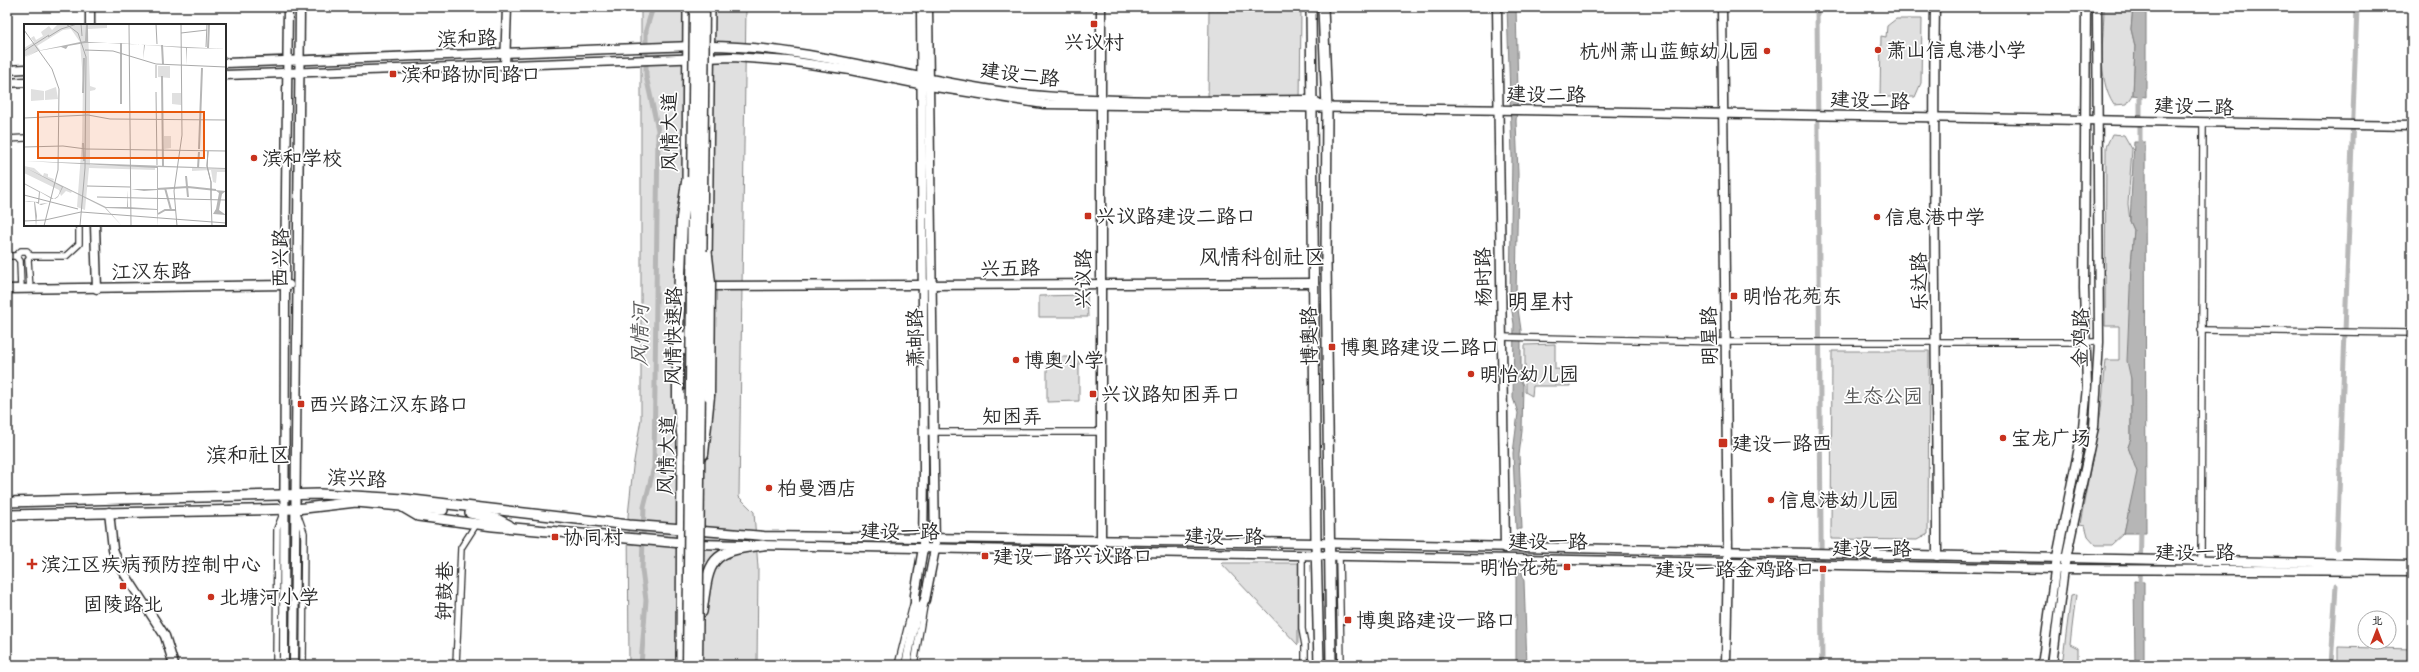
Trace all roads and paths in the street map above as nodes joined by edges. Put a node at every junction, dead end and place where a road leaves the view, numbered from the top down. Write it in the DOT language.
graph roads {
  1 [pos="90,7"];
  2 [pos="288,7"];
  3 [pos="300,7"];
  4 [pos="507,7"];
  5 [pos="688,7"];
  6 [pos="695,7"];
  7 [pos="704,7"];
  8 [pos="710,7"];
  9 [pos="921,7"];
  10 [pos="928,7"];
  11 [pos="1101,7"];
  12 [pos="1311,7"];
  13 [pos="1323,7"];
  14 [pos="1498,7"];
  15 [pos="1722,7"];
  16 [pos="1935,7"];
  17 [pos="2086,7"];
  18 [pos="2097,7"];
  19 [pos="90,24"];
  20 [pos="688,46"];
  21 [pos="710,46"];
  22 [pos="506,53"];
  23 [pos="709,58"];
  24 [pos="288,60"];
  25 [pos="300,60"];
  26 [pos="687,60"];
  27 [pos="226,63"];
  28 [pos="505,66"];
  29 [pos="24,69"];
  30 [pos="7,70"];
  31 [pos="300,72"];
  32 [pos="288,73"];
  33 [pos="226,75"];
  34 [pos="925,81"];
  35 [pos="24,82"];
  36 [pos="7,83"];
  37 [pos="1101,102"];
  38 [pos="1313,105"];
  39 [pos="1327,109"];
  40 [pos="1502,110"];
  41 [pos="1724,114"];
  42 [pos="1933,118"];
  43 [pos="2085,120"];
  44 [pos="2098,121"];
  45 [pos="2202,124"];
  46 [pos="2412,126"];
  47 [pos="24,138"];
  48 [pos="7,139"];
  49 [pos="693,146"];
  50 [pos="702,216"];
  51 [pos="79,226"];
  52 [pos="95,226"];
  53 [pos="7,256"];
  54 [pos="16,256"];
  55 [pos="30,256"];
  56 [pos="1314,283"];
  57 [pos="296,284"];
  58 [pos="1100,284"];
  59 [pos="285,285"];
  60 [pos="707,286"];
  61 [pos="927,287"];
  62 [pos="7,289"];
  63 [pos="21,289"];
  64 [pos="30,289"];
  65 [pos="96,289"];
  66 [pos="2201,330"];
  67 [pos="2412,333"];
  68 [pos="1500,337"];
  69 [pos="1726,342"];
  70 [pos="1937,342"];
  71 [pos="2086,342"];
  72 [pos="2099,342"];
  73 [pos="924,432"];
  74 [pos="933,432"];
  75 [pos="1100,432"];
  76 [pos="682,433"];
  77 [pos="703,454"];
  78 [pos="284,495"];
  79 [pos="296,495"];
  80 [pos="7,502"];
  81 [pos="401,506"];
  82 [pos="285,508"];
  83 [pos="296,509"];
  84 [pos="109,512"];
  85 [pos="7,515"];
  86 [pos="477,522"];
  87 [pos="514,528"];
  88 [pos="682,530"];
  89 [pos="703,531"];
  90 [pos="923,538"];
  91 [pos="934,539"];
  92 [pos="1101,541"];
  93 [pos="682,543"];
  94 [pos="1316,543"];
  95 [pos="703,544"];
  96 [pos="1329,544"];
  97 [pos="763,546"];
  98 [pos="923,548"];
  99 [pos="1504,548"];
  100 [pos="935,549"];
  101 [pos="1101,551"];
  102 [pos="1728,552"];
  103 [pos="1302,554"];
  104 [pos="1316,554"];
  105 [pos="1329,554"];
  106 [pos="1339,555"];
  107 [pos="1937,556"];
  108 [pos="2057,557"];
  109 [pos="2066,557"];
  110 [pos="2201,560"];
  111 [pos="1728,562"];
  112 [pos="2412,565"];
  113 [pos="2060,568"];
  114 [pos="2412,571"];
  115 [pos="915,595"];
  116 [pos="926,600"];
  117 [pos="702,612"];
  118 [pos="915,620"];
  119 [pos="174,665"];
  120 [pos="276,665"];
  121 [pos="284,665"];
  122 [pos="294,665"];
  123 [pos="303,665"];
  124 [pos="456,665"];
  125 [pos="681,665"];
  126 [pos="688,665"];
  127 [pos="697,665"];
  128 [pos="702,665"];
  129 [pos="898,665"];
  130 [pos="906,665"];
  131 [pos="914,665"];
  132 [pos="1305,665"];
  133 [pos="1319,665"];
  134 [pos="1331,665"];
  135 [pos="1341,665"];
  136 [pos="1726,665"];
  137 [pos="2042,665"];
  138 [pos="2052,665"];
  1 -- 19 [label="main road"];
  2 -- 24 [label="main road, 西兴路"];
  3 -- 25 [label="main road, 西兴路"];
  4 -- 22 [label="main road"];
  5 -- 20 [label="main road, 风情大道"];
  6 -- 49 [label="highway, 风情快速路, bridge"];
  7 -- 50 [label="highway, 风情快速路, bridge"];
  8 -- 21 [label="main road, 风情大道"];
  9 -- 34 [label="main road"];
  10 -- 34 [label="main road"];
  11 -- 37 [label="main road, 兴议路"];
  12 -- 38 [label="main road, 博奥路"];
  13 -- 39 [label="main road, 博奥路"];
  14 -- 40 [label="main road, 杨时路"];
  15 -- 41 [label="main road, 明星路"];
  16 -- 42 [label="main road, 乐达路"];
  17 -- 43 [label="main road, 金鸡路"];
  18 -- 44 [label="main road, 金鸡路"];
  20 -- 21 [label="main road, 滨和路"];
  20 -- 22 [label="main road, 滨和路"];
  20 -- 26 [label="main road, 风情大道"];
  21 -- 23 [label="main road, 风情大道"];
  21 -- 34 [label="main road, 建设二路"];
  22 -- 25 [label="main road, 滨和路"];
  22 -- 28 [label="main road"];
  23 -- 26 [label="main road, 滨和路"];
  23 -- 34 [label="main road, 建设二路"];
  23 -- 60 [label="main road, 风情大道"];
  24 -- 25 [label="main road, 滨和路"];
  24 -- 27 [label="main road, 滨和路"];
  24 -- 32 [label="main road, 西兴路"];
  25 -- 31 [label="main road, 西兴路"];
  26 -- 28 [label="main road, 滨和路"];
  26 -- 76 [label="main road, 风情大道"];
  28 -- 31 [label="main road, 滨和路"];
  29 -- 30 [label="main road"];
  31 -- 32 [label="main road, 滨和路"];
  31 -- 57 [label="main road, 西兴路"];
  32 -- 33 [label="main road, 滨和路"];
  32 -- 59 [label="main road, 西兴路"];
  34 -- 37 [label="main road, 建设二路"];
  34 -- 61 [label="main road"];
  35 -- 36 [label="main road"];
  37 -- 38 [label="main road, 建设二路"];
  37 -- 58 [label="main road, 兴议路"];
  38 -- 39 [label="main road"];
  38 -- 56 [label="main road, 博奥路"];
  39 -- 40 [label="main road, 建设二路"];
  39 -- 96 [label="main road, 博奥路"];
  40 -- 41 [label="main road, 建设二路"];
  40 -- 68 [label="main road, 杨时路"];
  41 -- 42 [label="main road, 建设二路"];
  41 -- 69 [label="main road, 明星路"];
  42 -- 43 [label="main road, 建设二路"];
  42 -- 70 [label="main road, 乐达路"];
  43 -- 44 [label="main road, 建设二路"];
  43 -- 71 [label="main road, 金鸡路"];
  44 -- 45 [label="main road, 建设二路"];
  44 -- 72 [label="main road, 金鸡路"];
  45 -- 46 [label="main road, 建设二路"];
  45 -- 66 [label="street"];
  47 -- 48 [label="street"];
  49 -- 76 [label="highway, bridge"];
  49 -- 126 [label="highway, 风情快速路, bridge"];
  50 -- 77 [label="highway, bridge"];
  50 -- 127 [label="highway, 风情快速路, bridge"];
  51 -- 55 [label="street"];
  52 -- 65 [label="main road"];
  53 -- 54 [label="street"];
  54 -- 55 [label="street"];
  54 -- 63 [label="street"];
  55 -- 64 [label="street"];
  56 -- 58 [label="main road, 兴五路"];
  56 -- 94 [label="main road, 博奥路"];
  57 -- 59 [label="main road, 江汉东路"];
  57 -- 79 [label="main road, 西兴路"];
  58 -- 61 [label="main road, 兴五路"];
  58 -- 75 [label="main road, 兴议路"];
  59 -- 65 [label="main road, 江汉东路"];
  59 -- 78 [label="main road, 西兴路"];
  60 -- 61 [label="main road, 兴五路"];
  60 -- 77 [label="main road, 风情大道"];
  61 -- 73 [label="main road"];
  61 -- 74 [label="main road, 萧邮路"];
  62 -- 63 [label="main road, 江汉东路"];
  63 -- 64 [label="main road, 江汉东路"];
  64 -- 65 [label="main road, 江汉东路"];
  66 -- 67 [label="street"];
  66 -- 110 [label="street"];
  68 -- 69 [label="street"];
  68 -- 99 [label="main road, 杨时路"];
  69 -- 70 [label="street"];
  69 -- 102 [label="main road, 明星路"];
  70 -- 71 [label="street"];
  70 -- 107 [label="main road, 乐达路"];
  71 -- 72 [label="street"];
  71 -- 108 [label="main road, 金鸡路"];
  72 -- 109 [label="main road, 金鸡路"];
  73 -- 74 [label="street, 知困弄"];
  73 -- 90 [label="main road"];
  74 -- 75 [label="street, 知困弄"];
  74 -- 91 [label="main road, 萧邮路"];
  75 -- 92 [label="main road, 兴议路"];
  76 -- 88 [label="main road, 风情大道"];
  77 -- 89 [label="main road, 风情大道"];
  78 -- 79 [label="main road, 滨兴路"];
  78 -- 80 [label="main road, 滨兴路"];
  78 -- 82 [label="main road, 西兴路"];
  79 -- 83 [label="main road, 西兴路"];
  79 -- 88 [label="main road, 滨兴路"];
  81 -- 83 [label="main road, 滨兴路"];
  81 -- 86 [label="main road, 滨兴路"];
  81 -- 87 [label="main road"];
  82 -- 83 [label="main road, 滨兴路"];
  82 -- 84 [label="main road, 滨兴路"];
  82 -- 120 [label="street, 西兴路"];
  82 -- 121 [label="main road, 西兴路"];
  83 -- 122 [label="main road, 西兴路"];
  83 -- 123 [label="street, 西兴路"];
  84 -- 85 [label="main road, 滨兴路"];
  84 -- 119 [label="main road"];
  86 -- 87 [label="main road, 滨兴路"];
  86 -- 124 [label="street, 钟鼓巷"];
  87 -- 93 [label="main road, 滨兴路"];
  88 -- 89 [label="main road, 滨兴路"];
  88 -- 93 [label="main road, 风情大道"];
  89 -- 90 [label="main road, 建设一路"];
  89 -- 95 [label="main road, 风情大道"];
  90 -- 91 [label="main road, 建设一路"];
  90 -- 98 [label="main road"];
  91 -- 92 [label="main road, 建设一路"];
  91 -- 100 [label="main road, 萧邮路"];
  92 -- 94 [label="main road, 建设一路"];
  92 -- 101 [label="main road, 兴议路"];
  93 -- 95 [label="main road, 建设一路"];
  93 -- 125 [label="main road, 风情大道"];
  94 -- 96 [label="main road, 建设一路"];
  94 -- 104 [label="main road, 博奥路"];
  95 -- 97 [label="main road, 建设一路"];
  95 -- 117 [label="main road, 风情大道"];
  96 -- 99 [label="main road, 建设一路"];
  96 -- 105 [label="main road, 博奥路"];
  97 -- 98 [label="main road, 建设一路"];
  97 -- 117 [label="main road"];
  98 -- 100 [label="main road, 建设一路"];
  98 -- 115 [label="main road"];
  99 -- 102 [label="main road, 建设一路"];
  100 -- 101 [label="main road, 建设一路"];
  100 -- 116 [label="main road, 萧邮路"];
  101 -- 103 [label="main road, 建设一路"];
  102 -- 107 [label="main road, 建设一路"];
  102 -- 111 [label="main road, 明星路"];
  103 -- 104 [label="main road, 建设一路"];
  103 -- 132 [label="street"];
  104 -- 105 [label="main road, 建设一路"];
  104 -- 133 [label="main road, 博奥路"];
  105 -- 106 [label="main road, 建设一路"];
  105 -- 134 [label="main road, 博奥路"];
  106 -- 111 [label="main road, 建设一路"];
  106 -- 135 [label="street"];
  107 -- 108 [label="main road, 建设一路"];
  108 -- 109 [label="main road, 建设一路"];
  108 -- 113 [label="main road, 金鸡路"];
  109 -- 110 [label="main road, 建设一路"];
  109 -- 113 [label="main road, 金鸡路"];
  110 -- 112 [label="main road, 建设一路"];
  111 -- 113 [label="main road, 建设一路"];
  111 -- 136 [label="main road, 明星路"];
  113 -- 114 [label="main road, 建设一路"];
  113 -- 137 [label="main road, 金鸡路"];
  113 -- 138 [label="main road, 金鸡路"];
  115 -- 118 [label="main road"];
  115 -- 129 [label="street"];
  116 -- 118 [label="main road, 萧邮路"];
  116 -- 131 [label="street"];
  117 -- 128 [label="main road, 风情大道"];
  118 -- 130 [label="main road, 萧邮路"];
}
